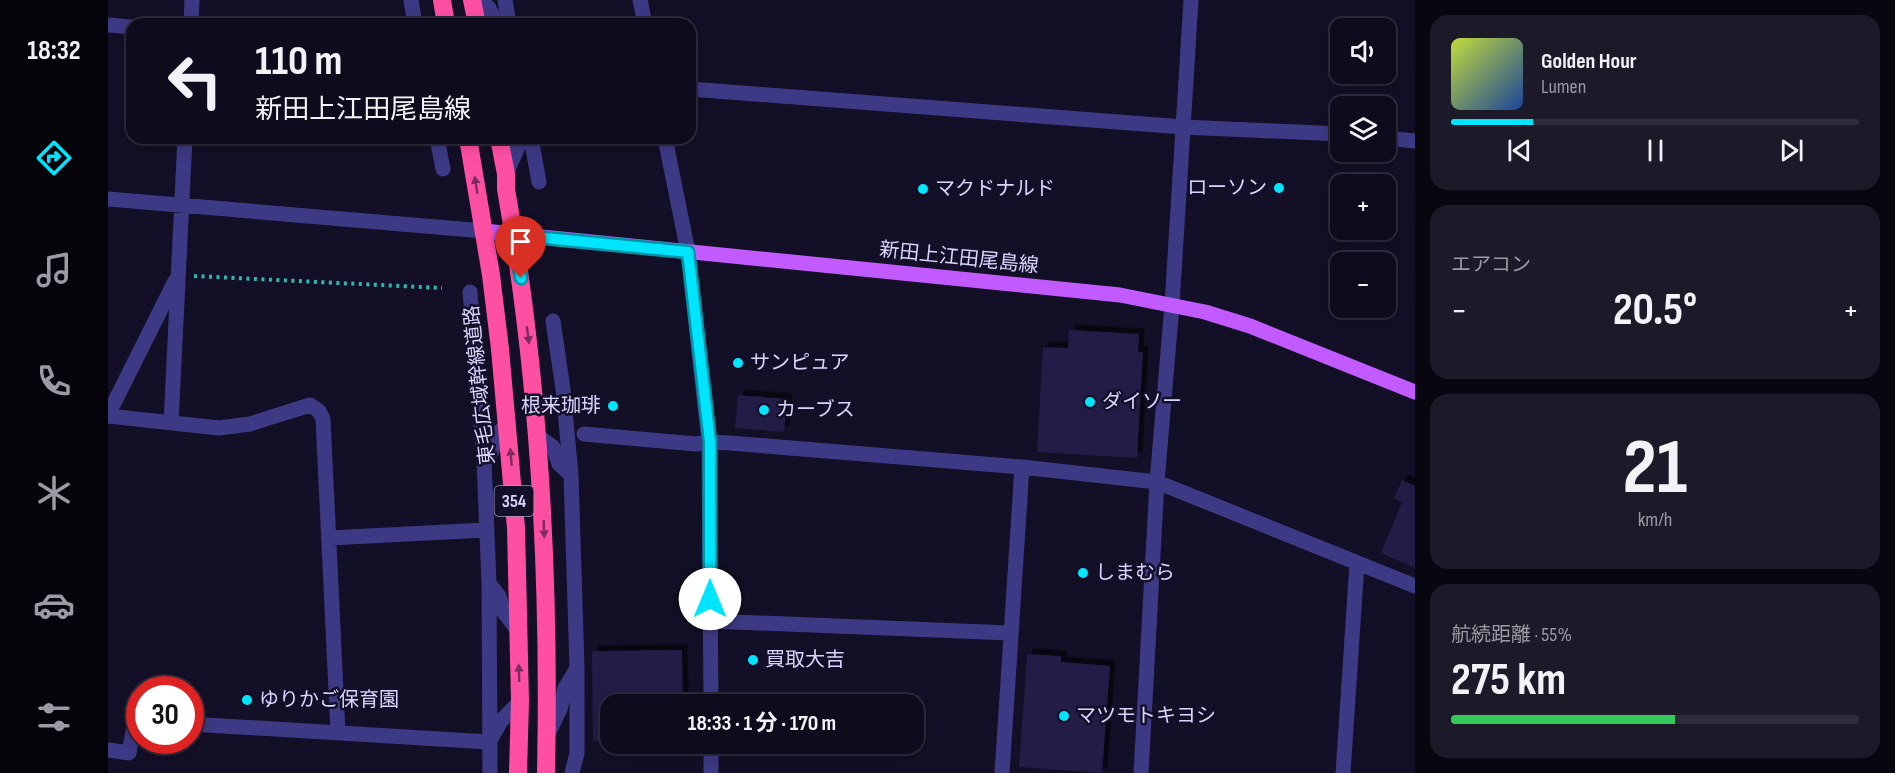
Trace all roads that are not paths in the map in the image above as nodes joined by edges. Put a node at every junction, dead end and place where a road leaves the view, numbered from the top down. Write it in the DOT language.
graph roads {
  1 [pos="192,0"];
  2 [pos="442,0"];
  3 [pos="472,0"];
  4 [pos="481,0"];
  5 [pos="505,0"];
  6 [pos="640,0"];
  7 [pos="1191,0"];
  8 [pos="412,1"];
  9 [pos="191,18"];
  10 [pos="414,18"];
  11 [pos="445,18"];
  12 [pos="476,18"];
  13 [pos="494,18"];
  14 [pos="508,18"];
  15 [pos="644,18"];
  16 [pos="108,25"];
  17 [pos="126,26"];
  18 [pos="696,89"];
  19 [pos="1183,127"];
  20 [pos="1330,134"];
  21 [pos="1396,139"];
  22 [pos="1415,141"];
  23 [pos="185,144"];
  24 [pos="438,144"];
  25 [pos="469,144"];
  26 [pos="500,144"];
  27 [pos="519,144"];
  28 [pos="532,144"];
  29 [pos="666,144"];
  30 [pos="443,169"];
  31 [pos="506,174"];
  32 [pos="539,182"];
  33 [pos="108,199"];
  34 [pos="182,205"];
  35 [pos="484,231"];
  36 [pos="514,235"];
  37 [pos="688,252"];
  38 [pos="178,275"];
  39 [pos="470,292"];
  40 [pos="1172,305"];
  41 [pos="553,321"];
  42 [pos="1415,392"];
  43 [pos="108,416"];
  44 [pos="171,423"];
  45 [pos="508,424"];
  46 [pos="584,434"];
  47 [pos="538,436"];
  48 [pos="710,442"];
  49 [pos="484,460"];
  50 [pos="1022,467"];
  51 [pos="571,475"];
  52 [pos="1157,482"];
  53 [pos="486,530"];
  54 [pos="329,538"];
  55 [pos="1357,562"];
  56 [pos="489,583"];
  57 [pos="1415,586"];
  58 [pos="710,621"];
  59 [pos="518,631"];
  60 [pos="1010,633"];
  61 [pos="577,668"];
  62 [pos="711,694"];
  63 [pos="520,701"];
  64 [pos="204,725"];
  65 [pos="338,733"];
  66 [pos="547,736"];
  67 [pos="489,742"];
  68 [pos="108,750"];
  69 [pos="126,753"];
  70 [pos="711,754"];
  71 [pos="490,773"];
  72 [pos="518,773"];
  73 [pos="546,773"];
  74 [pos="572,773"];
  75 [pos="711,773"];
  76 [pos="1002,773"];
  77 [pos="1141,773"];
  78 [pos="1343,773"];
  1 -- 9 [label="street"];
  2 -- 11 [label="highway"];
  3 -- 12 [label="highway"];
  4 -- 13 [label="street"];
  5 -- 14 [label="street"];
  6 -- 15 [label="street"];
  7 -- 19 [label="street"];
  8 -- 10 [label="street"];
  16 -- 17 [label="street"];
  18 -- 19 [label="street"];
  19 -- 20 [label="street"];
  19 -- 40 [label="street"];
  21 -- 22 [label="street"];
  23 -- 34 [label="street"];
  24 -- 30 [label="street"];
  35 -- 25 [label="highway, 東毛広域幹線道路 / 354, one-way"];
  26 -- 31 [label="highway, 354"];
  27 -- 31 [label="street"];
  28 -- 32 [label="street"];
  29 -- 37 [label="street"];
  31 -- 36 [label="highway, 354"];
  33 -- 34 [label="street"];
  34 -- 35 [label="street"];
  34 -- 38 [label="street"];
  35 -- 36 [label="main road, 新田上江田尾島線"];
  35 -- 45 [label="highway, 東毛広域幹線道路 / 354"];
  36 -- 37 [label="main road, 新田上江田尾島線"];
  36 -- 47 [label="highway, 354, one-way"];
  37 -- 40 [label="main road, 新田上江田尾島線"];
  37 -- 48 [label="street"];
  38 -- 43 [label="street"];
  38 -- 44 [label="street"];
  39 -- 49 [label="street"];
  40 -- 42 [label="main road, 新田上江田尾島線"];
  40 -- 52 [label="street"];
  41 -- 51 [label="street"];
  43 -- 44 [label="street"];
  44 -- 54 [label="street"];
  45 -- 49 [label="street"];
  59 -- 45 [label="highway, 東毛広域幹線道路 / 354, one-way"];
  46 -- 48 [label="street"];
  47 -- 51 [label="street"];
  47 -- 66 [label="highway, 354, one-way"];
  48 -- 50 [label="street"];
  48 -- 58 [label="street"];
  49 -- 53 [label="street"];
  50 -- 52 [label="street"];
  50 -- 60 [label="street"];
  51 -- 61 [label="street"];
  52 -- 55 [label="street"];
  52 -- 77 [label="street"];
  53 -- 54 [label="street"];
  53 -- 56 [label="street"];
  54 -- 65 [label="street"];
  55 -- 57 [label="street"];
  55 -- 78 [label="street"];
  56 -- 59 [label="street"];
  56 -- 67 [label="street"];
  58 -- 60 [label="street"];
  58 -- 62 [label="street"];
  63 -- 59 [label="highway, 東毛広域幹線道路 / 354, one-way"];
  60 -- 76 [label="street"];
  61 -- 66 [label="street"];
  61 -- 74 [label="street"];
  63 -- 67 [label="street"];
  63 -- 72 [label="highway, 東毛広域幹線道路 / 354"];
  64 -- 65 [label="street"];
  65 -- 67 [label="street"];
  66 -- 73 [label="highway, 354"];
  67 -- 71 [label="street"];
  68 -- 69 [label="street"];
  70 -- 75 [label="street"];
}
